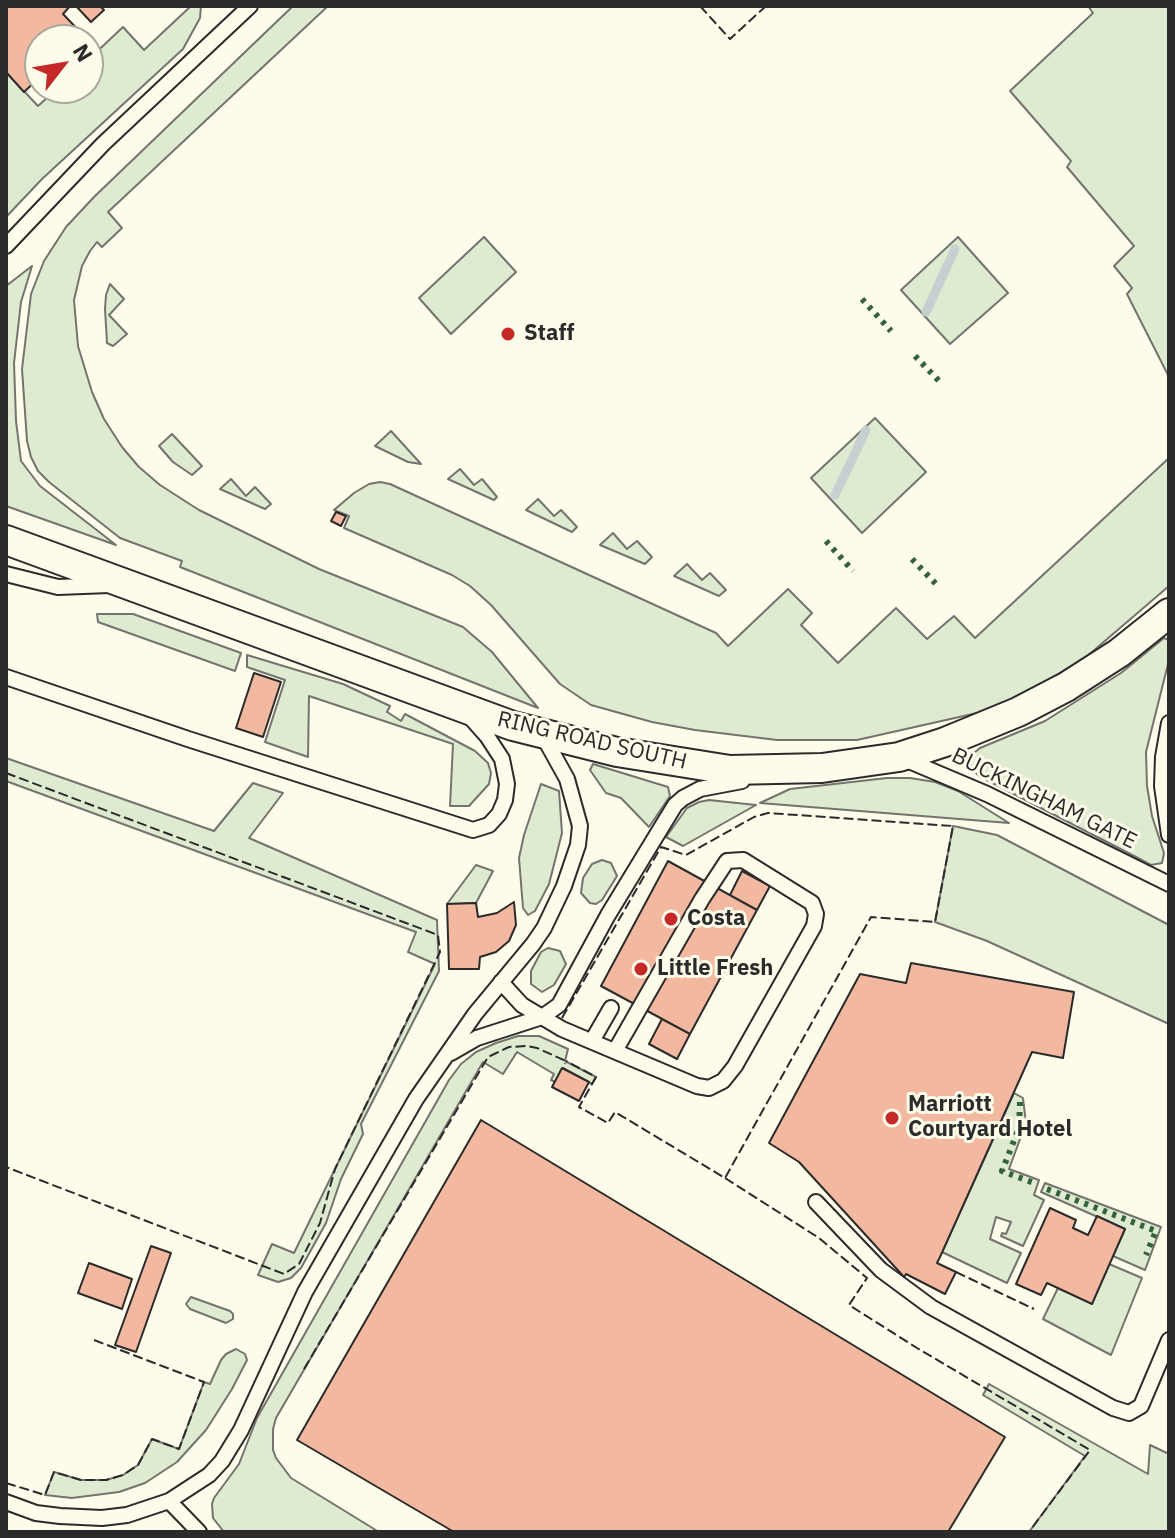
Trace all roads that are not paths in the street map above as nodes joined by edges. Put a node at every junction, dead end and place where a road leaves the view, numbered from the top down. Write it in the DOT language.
graph roads {
  1 [pos="248,7"];
  2 [pos="6,246"];
  3 [pos="6,540"];
  4 [pos="6,574"];
  5 [pos="130,584"];
  6 [pos="1169,613"];
  7 [pos="6,677"];
  8 [pos="456,705"];
  9 [pos="1169,723"];
  10 [pos="542,734"];
  11 [pos="899,757"];
  12 [pos="822,768"];
  13 [pos="1169,835"];
  14 [pos="1169,884"];
  15 [pos="501,982"];
  16 [pos="611,1008"];
  17 [pos="542,1017"];
  18 [pos="592,1041"];
  19 [pos="615,1051"];
  20 [pos="444,1058"];
  21 [pos="816,1202"];
  22 [pos="1169,1340"];
  23 [pos="169,1501"];
  24 [pos="6,1502"];
  25 [pos="199,1532"];
  1 -- 2 [label="lane"];
  3 -- 5 [label="street, RING ROAD SOUTH"];
  4 -- 5 [label="lane"];
  5 -- 8 [label="street, RING ROAD SOUTH"];
  6 -- 11 [label="street, RING ROAD SOUTH"];
  7 -- 8 [label="lane"];
  8 -- 10 [label="street, RING ROAD SOUTH"];
  9 -- 13 [label="lane, BUCKINGHAM GATE"];
  10 -- 12 [label="street, RING ROAD SOUTH"];
  10 -- 15 [label="lane"];
  11 -- 12 [label="street, RING ROAD SOUTH"];
  11 -- 14 [label="lane, BUCKINGHAM GATE"];
  12 -- 17 [label="lane"];
  15 -- 17 [label="lane"];
  15 -- 20 [label="lane"];
  16 -- 18 [label="lane"];
  17 -- 18 [label="lane"];
  17 -- 20 [label="lane"];
  18 -- 19 [label="lane"];
  19 -- 19 [label="lane"];
  20 -- 23 [label="lane"];
  21 -- 22 [label="lane"];
  23 -- 24 [label="lane"];
  23 -- 25 [label="lane"];
}
